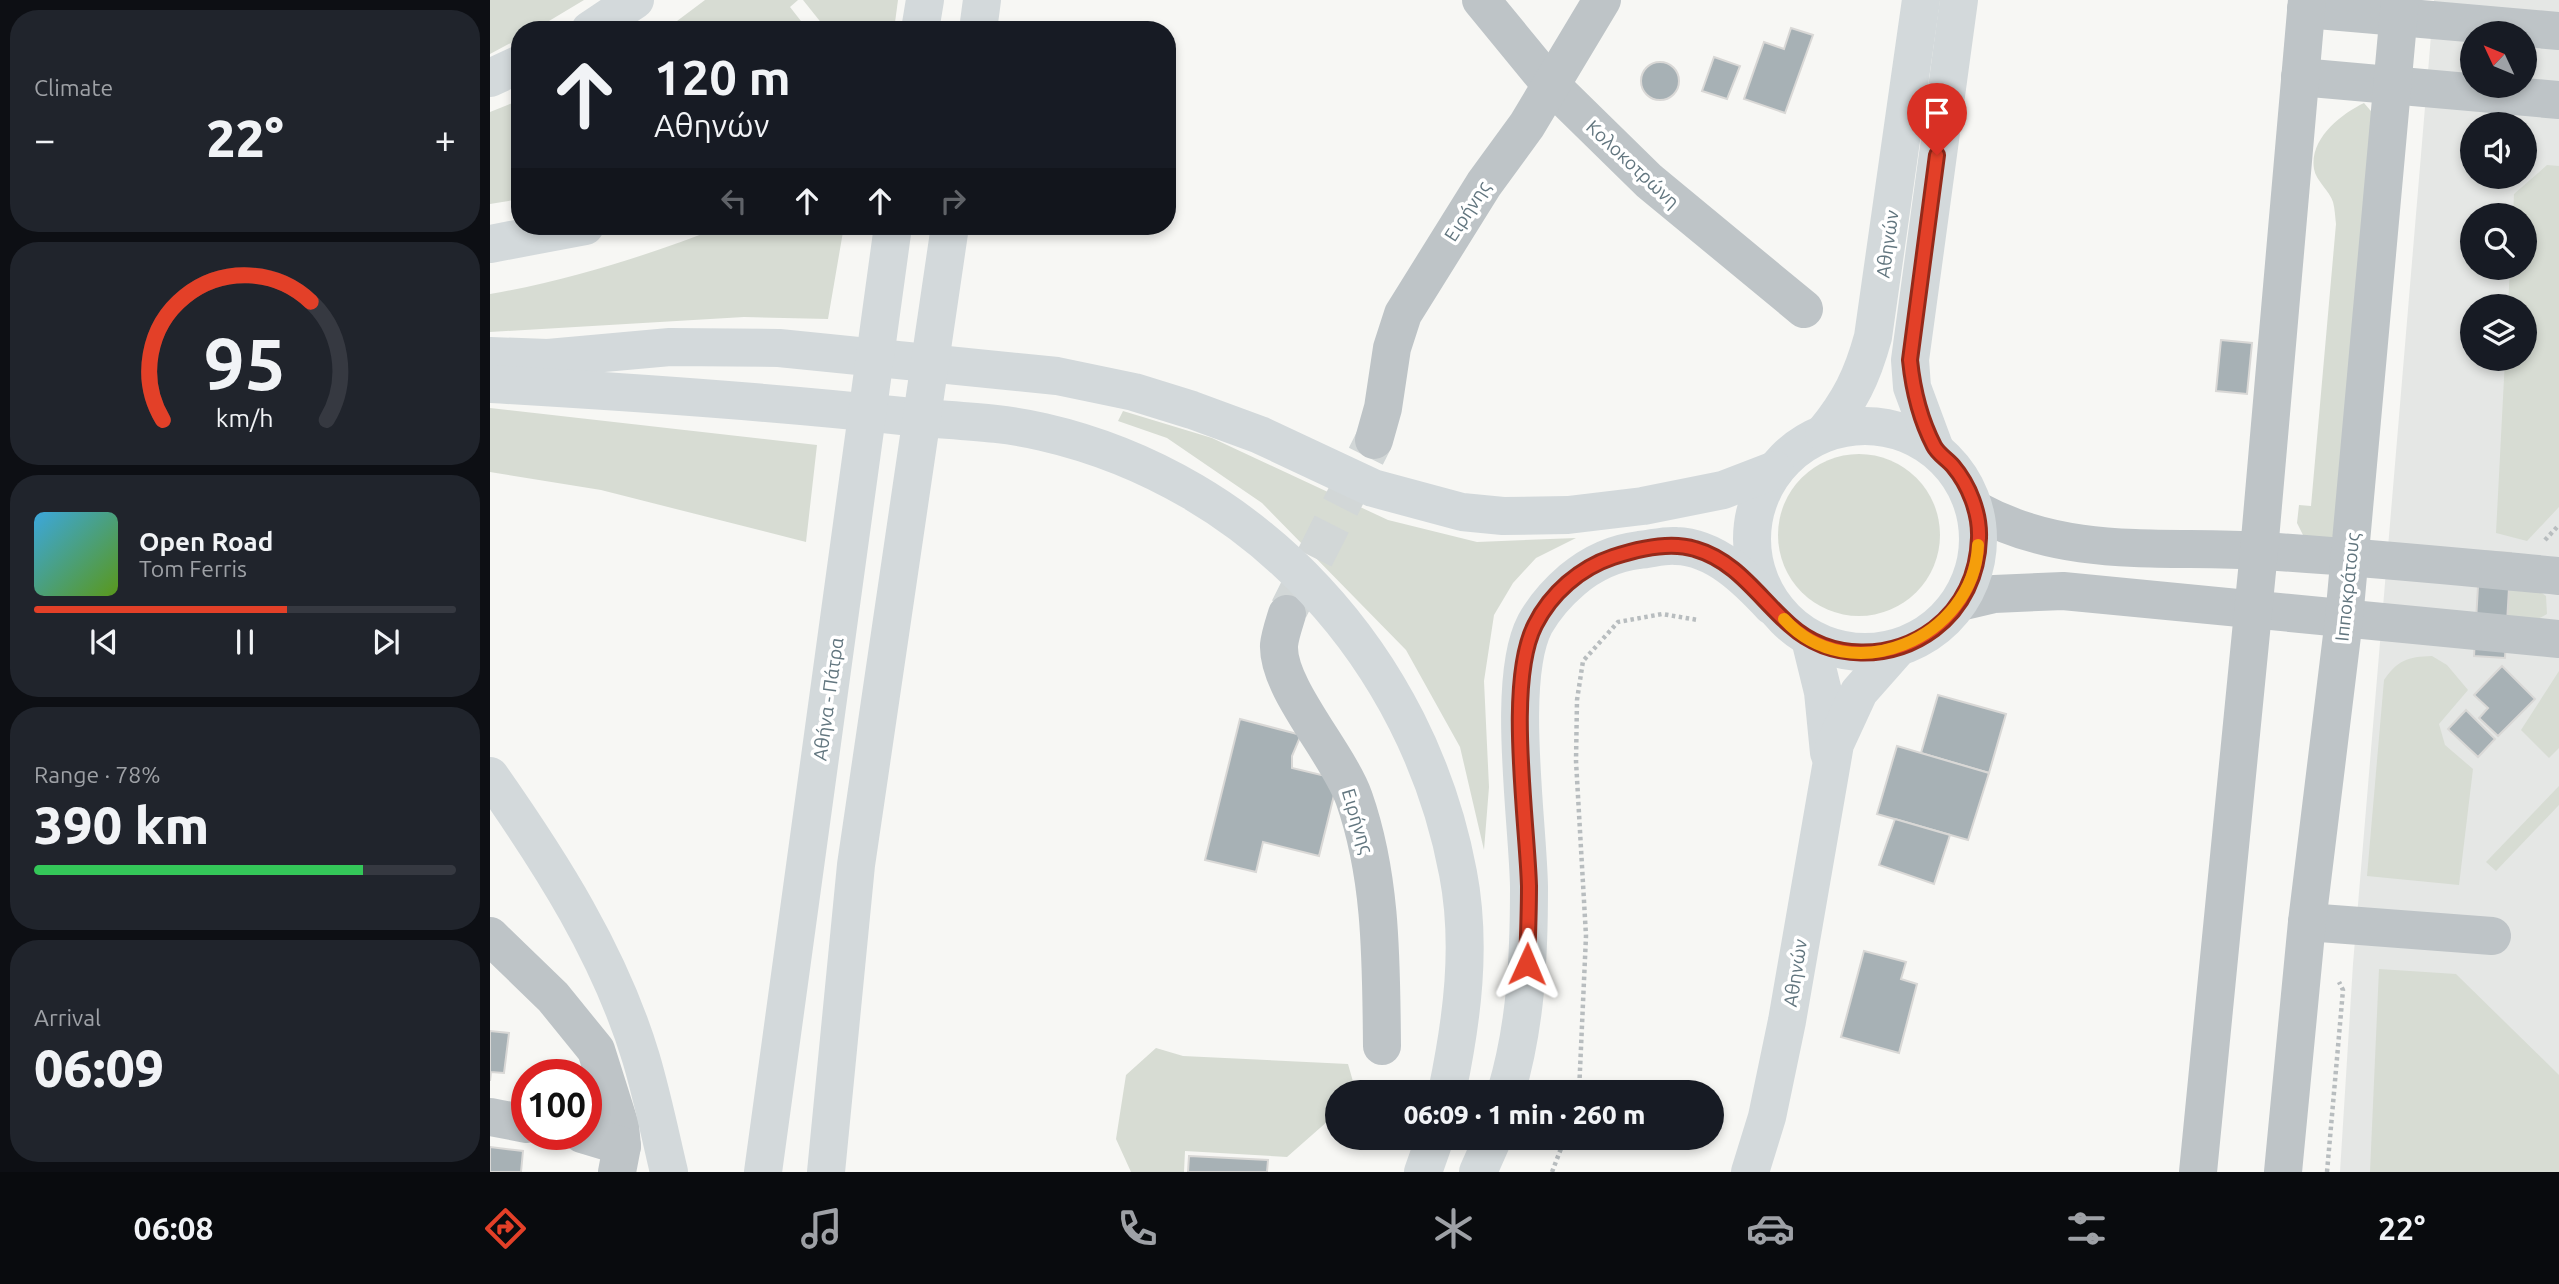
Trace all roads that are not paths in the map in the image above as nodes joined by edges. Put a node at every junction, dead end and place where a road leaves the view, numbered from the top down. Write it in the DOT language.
graph roads {
  1 [pos="635,0"];
  2 [pos="925,0"];
  3 [pos="982,0"];
  4 [pos="1481,0"];
  5 [pos="1602,0"];
  6 [pos="1921,0"];
  7 [pos="1959,0"];
  8 [pos="2306,4"];
  9 [pos="2399,8"];
  10 [pos="604,21"];
  11 [pos="922,21"];
  12 [pos="979,21"];
  13 [pos="2559,32"];
  14 [pos="511,68"];
  15 [pos="2300,77"];
  16 [pos="490,78"];
  17 [pos="1550,84"];
  18 [pos="2392,85"];
  19 [pos="2559,100"];
  20 [pos="538,235"];
  21 [pos="892,235"];
  22 [pos="949,235"];
  23 [pos="490,244"];
  24 [pos="1804,309"];
  25 [pos="490,356"];
  26 [pos="490,384"];
  27 [pos="1824,433"];
  28 [pos="1374,440"];
  29 [pos="1935,449"];
  30 [pos="1775,470"];
  31 [pos="1976,510"];
  32 [pos="2259,551"];
  33 [pos="2350,557"];
  34 [pos="2559,576"];
  35 [pos="1960,602"];
  36 [pos="1772,606"];
  37 [pos="2253,610"];
  38 [pos="1287,614"];
  39 [pos="2344,619"];
  40 [pos="1810,639"];
  41 [pos="2559,639"];
  42 [pos="1897,649"];
  43 [pos="1828,772"];
  44 [pos="490,776"];
  45 [pos="2307,922"];
  46 [pos="490,936"];
  47 [pos="2492,936"];
  48 [pos="1382,1046"];
  49 [pos="1450,1080"];
  50 [pos="1510,1080"];
  51 [pos="490,1117"];
  52 [pos="511,1121"];
  53 [pos="602,1147"];
  54 [pos="1431,1150"];
  55 [pos="1488,1150"];
  56 [pos="620,1159"];
  57 [pos="669,1172"];
  58 [pos="763,1172"];
  59 [pos="826,1172"];
  60 [pos="1423,1172"];
  61 [pos="1478,1172"];
  62 [pos="1750,1172"];
  63 [pos="2198,1172"];
  64 [pos="2283,1172"];
  1 -- 10 [label="main road"];
  2 -- 11 [label="main road"];
  3 -- 12 [label="main road"];
  4 -- 17 [label="street, Κολοκοτρώνη"];
  5 -- 17 [label="street, Ειρήνης"];
  6 -- 27 [label="main road, Αθηνών"];
  7 -- 29 [label="main road, Αθηνών"];
  8 -- 9 [label="street"];
  8 -- 15 [label="street"];
  9 -- 13 [label="street"];
  9 -- 18 [label="street, Ιπποκράτους"];
  14 -- 16 [label="main road"];
  15 -- 18 [label="street"];
  15 -- 32 [label="street"];
  17 -- 24 [label="street, Κολοκοτρώνη"];
  17 -- 28 [label="street, Ειρήνης"];
  18 -- 19 [label="street"];
  18 -- 33 [label="street, Ιπποκράτους"];
  20 -- 23 [label="main road"];
  21 -- 58 [label="main road, Αθήνα - Πάτρα"];
  22 -- 59 [label="main road"];
  25 -- 30 [label="main road"];
  26 -- 49 [label="main road"];
  27 -- 29 [label="main road, Αθηνών"];
  27 -- 30 [label="main road, Αθηνών"];
  29 -- 31 [label="main road, Αθηνών"];
  30 -- 36 [label="main road, Αθηνών"];
  31 -- 32 [label="street"];
  31 -- 35 [label="main road, Αθηνών"];
  32 -- 33 [label="street"];
  32 -- 37 [label="street"];
  33 -- 34 [label="street"];
  33 -- 39 [label="street, Ιπποκράτους"];
  35 -- 37 [label="street"];
  35 -- 42 [label="main road, Αθηνών"];
  36 -- 40 [label="main road, Αθηνών"];
  36 -- 50 [label="main road"];
  37 -- 39 [label="street"];
  37 -- 63 [label="street"];
  38 -- 48 [label="street, Ειρήνης"];
  39 -- 41 [label="street"];
  39 -- 45 [label="street, Ιπποκράτους"];
  40 -- 42 [label="main road, Αθηνών"];
  40 -- 43 [label="main road, Αθηνών"];
  42 -- 43 [label="main road, Αθηνών"];
  43 -- 62 [label="main road, Αθηνών"];
  44 -- 57 [label="main road"];
  45 -- 47 [label="street"];
  45 -- 64 [label="street, Ιπποκράτους"];
  46 -- 56 [label="street"];
  51 -- 52 [label="street"];
  53 -- 56 [label="street"];
  54 -- 60 [label="main road"];
  55 -- 61 [label="main road"];
}
